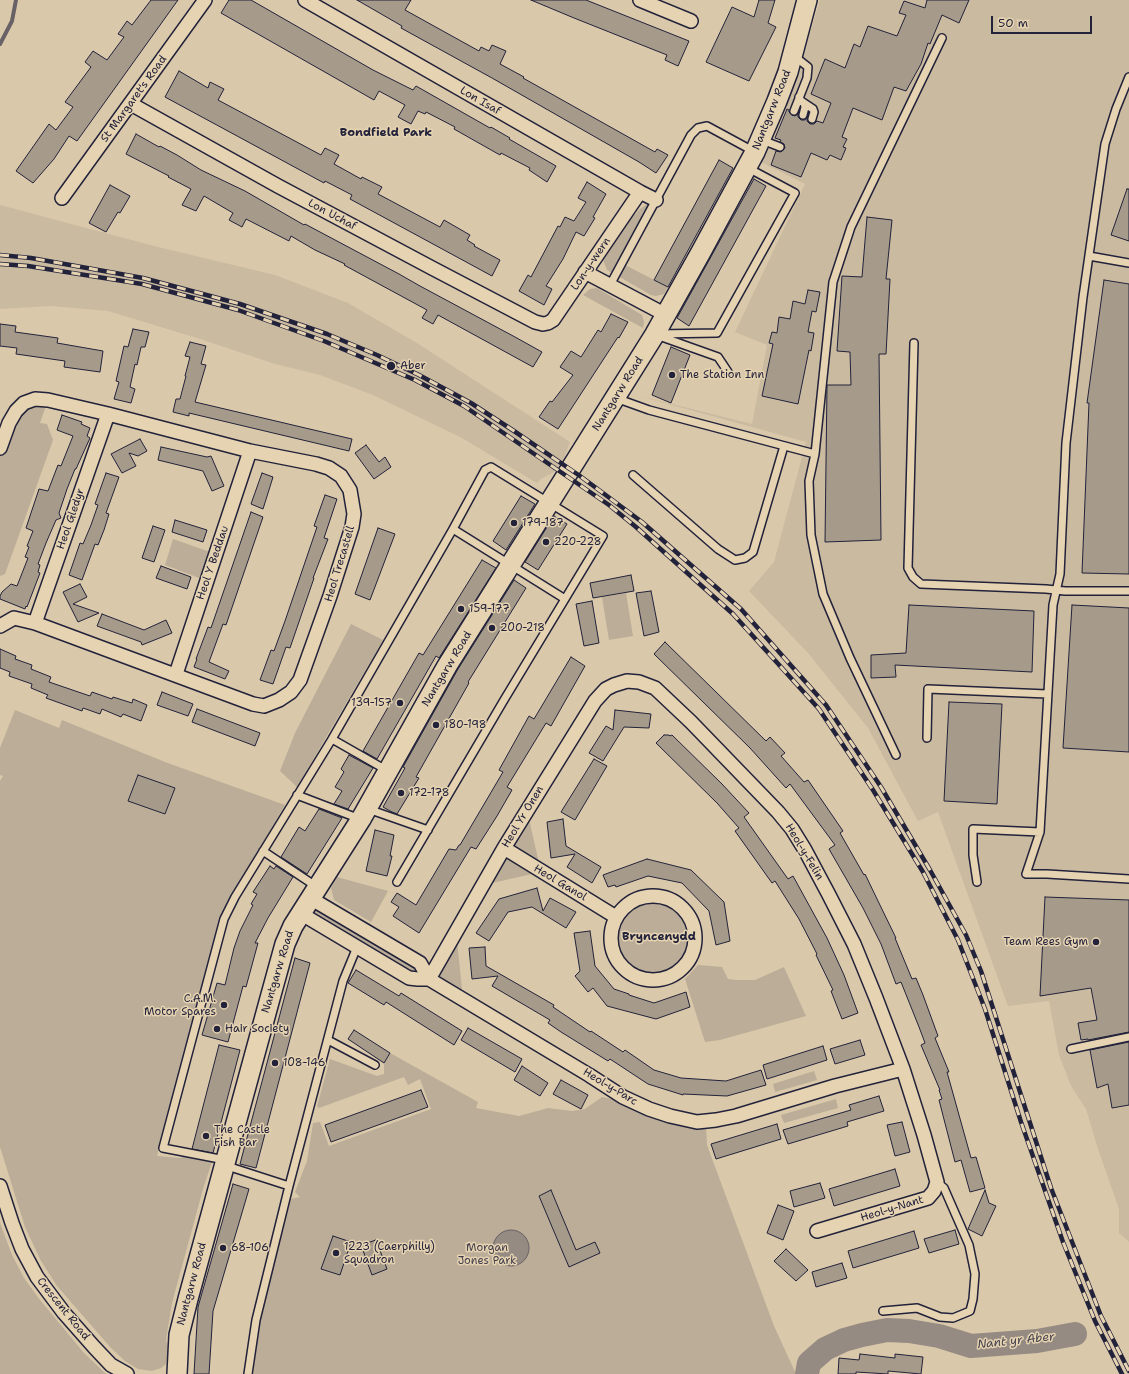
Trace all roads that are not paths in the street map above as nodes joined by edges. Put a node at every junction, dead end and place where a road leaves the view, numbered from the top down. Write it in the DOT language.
graph roads {
  1 [pos="205,0"];
  2 [pos="305,0"];
  3 [pos="640,0"];
  4 [pos="807,0"];
  5 [pos="691,21"];
  6 [pos="942,38"];
  7 [pos="792,55"];
  8 [pos="1129,77"];
  9 [pos="799,97"];
  10 [pos="804,103"];
  11 [pos="131,104"];
  12 [pos="794,111"];
  13 [pos="803,115"];
  14 [pos="812,119"];
  15 [pos="767,148"];
  16 [pos="640,192"];
  17 [pos="62,198"];
  18 [pos="656,200"];
  19 [pos="1089,256"];
  20 [pos="1129,263"];
  21 [pos="585,272"];
  22 [pos="610,285"];
  23 [pos="666,316"];
  24 [pos="535,322"];
  25 [pos="655,334"];
  26 [pos="914,343"];
  27 [pos="728,372"];
  28 [pos="616,397"];
  29 [pos="108,414"];
  30 [pos="784,446"];
  31 [pos="0,448"];
  32 [pos="250,451"];
  33 [pos="815,454"];
  34 [pos="633,475"];
  35 [pos="548,503"];
  36 [pos="453,529"];
  37 [pos="510,565"];
  38 [pos="1055,590"];
  39 [pos="1129,591"];
  40 [pos="565,599"];
  41 [pos="0,613"];
  42 [pos="14,618"];
  43 [pos="35,623"];
  44 [pos="0,626"];
  45 [pos="176,674"];
  46 [pos="639,682"];
  47 [pos="1048,694"];
  48 [pos="927,738"];
  49 [pos="332,739"];
  50 [pos="896,755"];
  51 [pos="388,771"];
  52 [pos="297,795"];
  53 [pos="364,814"];
  54 [pos="428,830"];
  55 [pos="1040,832"];
  56 [pos="504,848"];
  57 [pos="263,851"];
  58 [pos="1129,879"];
  59 [pos="397,882"];
  60 [pos="977,882"];
  61 [pos="309,899"];
  62 [pos="616,917"];
  63 [pos="357,947"];
  64 [pos="429,979"];
  65 [pos="1129,1037"];
  66 [pos="328,1040"];
  67 [pos="1071,1049"];
  68 [pos="375,1065"];
  69 [pos="902,1069"];
  70 [pos="225,1163"];
  71 [pos="937,1182"];
  72 [pos="0,1186"];
  73 [pos="290,1186"];
  74 [pos="816,1231"];
  75 [pos="883,1311"];
  76 [pos="127,1374"];
  77 [pos="177,1374"];
  78 [pos="248,1374"];
  1 -- 11 [label="street, St Margaret's Road"];
  2 -- 16 [label="street, Lon Isaf"];
  3 -- 5 [label="street"];
  4 -- 7 [label="main road, Nantgarw Road"];
  6 -- 33 [label="lane"];
  7 -- 9 [label="lane"];
  7 -- 15 [label="main road, Nantgarw Road"];
  8 -- 19 [label="lane"];
  9 -- 10 [label="lane"];
  9 -- 12 [label="lane"];
  10 -- 13 [label="lane"];
  10 -- 14 [label="lane"];
  11 -- 17 [label="street, St Margaret's Road"];
  11 -- 24 [label="street, Lon Uchaf"];
  15 -- 18 [label="lane"];
  15 -- 23 [label="main road, Nantgarw Road"];
  15 -- 25 [label="lane"];
  16 -- 18 [label="street, Lon Isaf"];
  16 -- 21 [label="street, Lon-y-wern"];
  18 -- 22 [label="lane"];
  19 -- 20 [label="lane"];
  19 -- 38 [label="lane"];
  21 -- 22 [label="street"];
  21 -- 24 [label="street, Lon-y-wern"];
  22 -- 23 [label="street"];
  23 -- 25 [label="main road, Nantgarw Road"];
  25 -- 27 [label="lane"];
  25 -- 28 [label="main road, Nantgarw Road"];
  26 -- 38 [label="lane"];
  28 -- 30 [label="lane"];
  28 -- 35 [label="main road, Nantgarw Road"];
  29 -- 31 [label="street, Heol Trecastell"];
  29 -- 32 [label="street, Heol Trecastell"];
  29 -- 43 [label="street, Heol Gledyr"];
  30 -- 33 [label="lane"];
  30 -- 34 [label="lane"];
  32 -- 45 [label="street, Heol Y Beddau"];
  32 -- 45 [label="street, Heol Trecastell"];
  33 -- 50 [label="lane"];
  35 -- 36 [label="lane"];
  35 -- 37 [label="main road, Nantgarw Road"];
  35 -- 40 [label="lane"];
  36 -- 37 [label="lane"];
  36 -- 49 [label="lane"];
  37 -- 40 [label="lane"];
  37 -- 51 [label="main road, Nantgarw Road"];
  38 -- 39 [label="lane"];
  38 -- 47 [label="lane"];
  40 -- 54 [label="lane"];
  41 -- 42 [label="street, Heol Trecastell"];
  42 -- 43 [label="street, Heol Trecastell"];
  42 -- 44 [label="street"];
  43 -- 45 [label="street, Heol Trecastell"];
  46 -- 56 [label="street, Heol Yr Onen"];
  46 -- 69 [label="street, Heol-y-Felin"];
  47 -- 48 [label="lane"];
  47 -- 55 [label="lane"];
  49 -- 51 [label="lane"];
  49 -- 52 [label="lane"];
  51 -- 53 [label="main road, Nantgarw Road"];
  52 -- 53 [label="lane"];
  52 -- 57 [label="lane"];
  53 -- 54 [label="lane"];
  53 -- 61 [label="main road, Nantgarw Road"];
  54 -- 59 [label="lane"];
  55 -- 58 [label="lane"];
  55 -- 60 [label="lane"];
  56 -- 62 [label="street, Heol Ganol"];
  56 -- 64 [label="street, Heol Yr Onen"];
  57 -- 61 [label="lane"];
  57 -- 70 [label="lane"];
  61 -- 63 [label="street, Heol-y-Parc"];
  61 -- 64 [label="street, Heol-y-Parc"];
  61 -- 70 [label="main road, Nantgarw Road"];
  62 -- 62 [label="street"];
  63 -- 64 [label="street, Heol-y-Parc"];
  63 -- 66 [label="lane"];
  64 -- 69 [label="street, Heol-y-Parc"];
  65 -- 67 [label="lane"];
  66 -- 68 [label="lane"];
  66 -- 73 [label="lane"];
  69 -- 71 [label="street"];
  70 -- 73 [label="lane"];
  70 -- 77 [label="main road, Nantgarw Road"];
  71 -- 74 [label="street, Heol-y-Nant"];
  71 -- 75 [label="lane"];
  72 -- 76 [label="street, Crescent Road"];
  73 -- 78 [label="lane"];
}
